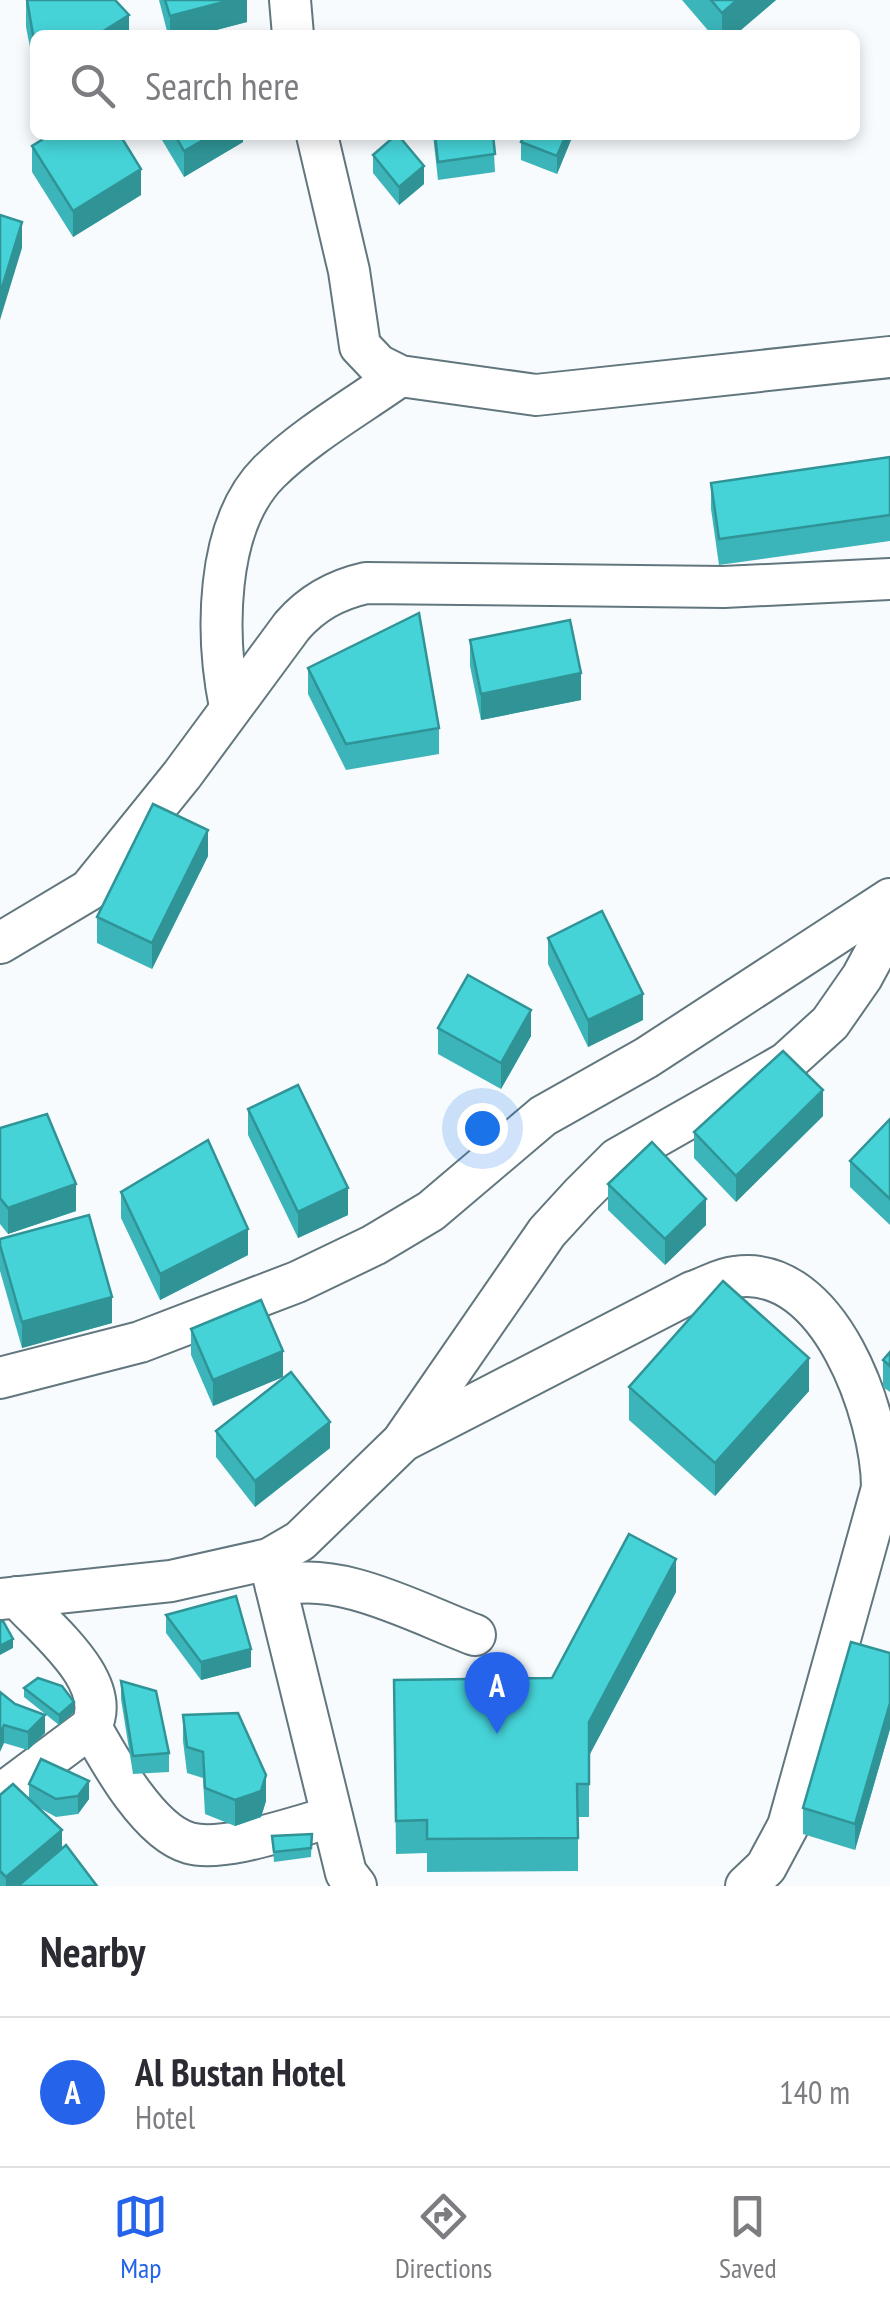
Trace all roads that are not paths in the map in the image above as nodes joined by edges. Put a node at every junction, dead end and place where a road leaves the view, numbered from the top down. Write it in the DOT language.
graph roads {
  1 [pos="290,0"];
  2 [pos="293,30"];
  3 [pos="318,140"];
  4 [pos="890,356"];
  5 [pos="400,376"];
  6 [pos="890,579"];
  7 [pos="230,707"];
  8 [pos="890,899"];
  9 [pos="890,925"];
  10 [pos="0,943"];
  11 [pos="0,1378"];
  12 [pos="402,1442"];
  13 [pos="890,1553"];
  14 [pos="273,1573"];
  15 [pos="9,1598"];
  16 [pos="475,1635"];
  17 [pos="832,1660"];
  18 [pos="91,1727"];
  19 [pos="0,1795"];
  20 [pos="332,1817"];
  21 [pos="356,1886"];
  22 [pos="746,1886"];
  1 -- 2 [label="street"];
  3 -- 5 [label="street"];
  4 -- 5 [label="street"];
  5 -- 7 [label="street"];
  6 -- 7 [label="street"];
  7 -- 10 [label="street"];
  8 -- 11 [label="street"];
  9 -- 12 [label="street"];
  12 -- 14 [label="street"];
  12 -- 17 [label="street"];
  13 -- 17 [label="street"];
  14 -- 15 [label="street"];
  14 -- 16 [label="street"];
  14 -- 20 [label="street"];
  15 -- 18 [label="street"];
  17 -- 22 [label="street"];
  18 -- 19 [label="street"];
  18 -- 20 [label="street"];
  20 -- 21 [label="street"];
}
